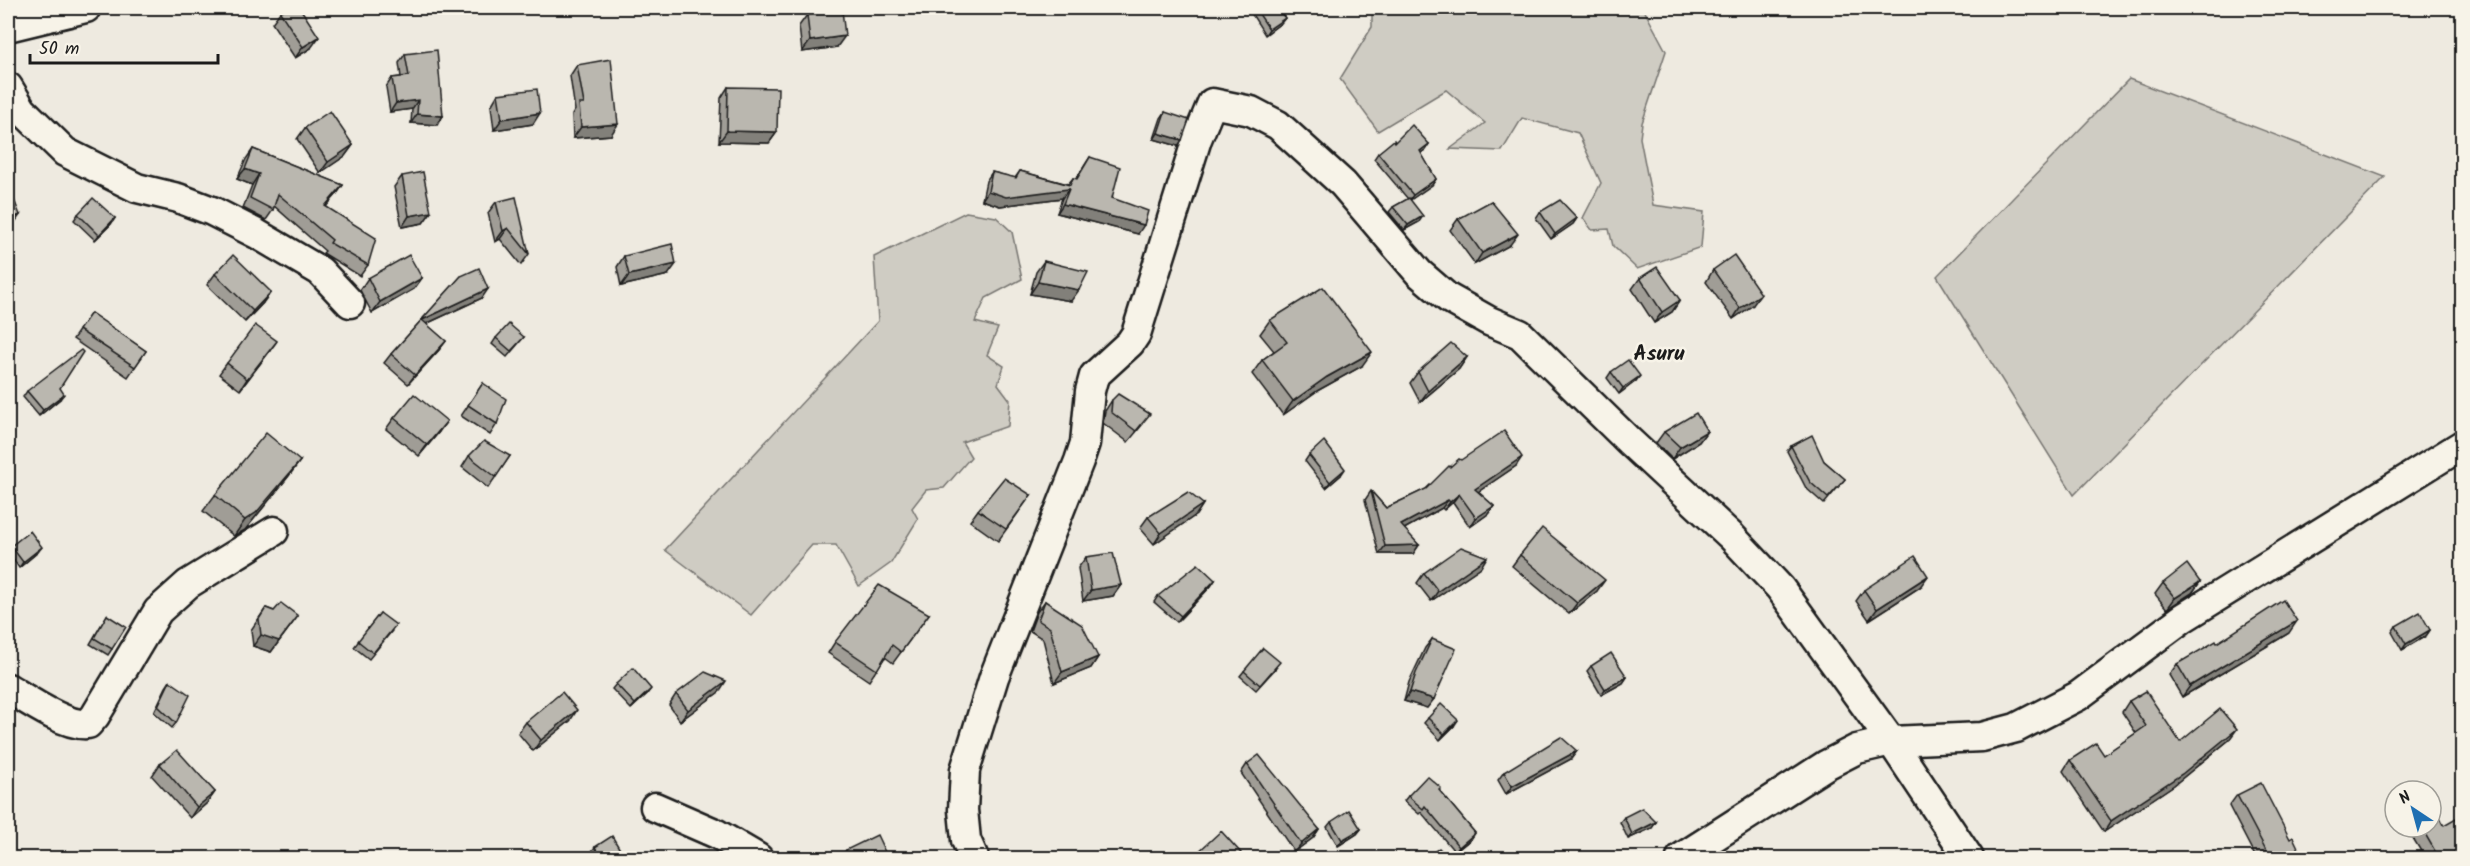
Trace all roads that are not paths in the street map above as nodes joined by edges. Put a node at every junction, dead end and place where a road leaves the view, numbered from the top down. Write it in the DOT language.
graph roads {
  1 [pos="86,8"];
  2 [pos="17,19"];
  3 [pos="8,87"];
  4 [pos="350,303"];
  5 [pos="2463,445"];
  6 [pos="274,531"];
  7 [pos="8,688"];
  8 [pos="1891,741"];
  9 [pos="655,807"];
  10 [pos="758,858"];
  11 [pos="974,858"];
  12 [pos="1681,858"];
  13 [pos="1969,858"];
  1 -- 2 [label="street"];
  3 -- 4 [label="street"];
  5 -- 8 [label="street"];
  6 -- 7 [label="street"];
  8 -- 11 [label="street"];
  8 -- 12 [label="street"];
  8 -- 13 [label="street"];
  9 -- 10 [label="street"];
}
